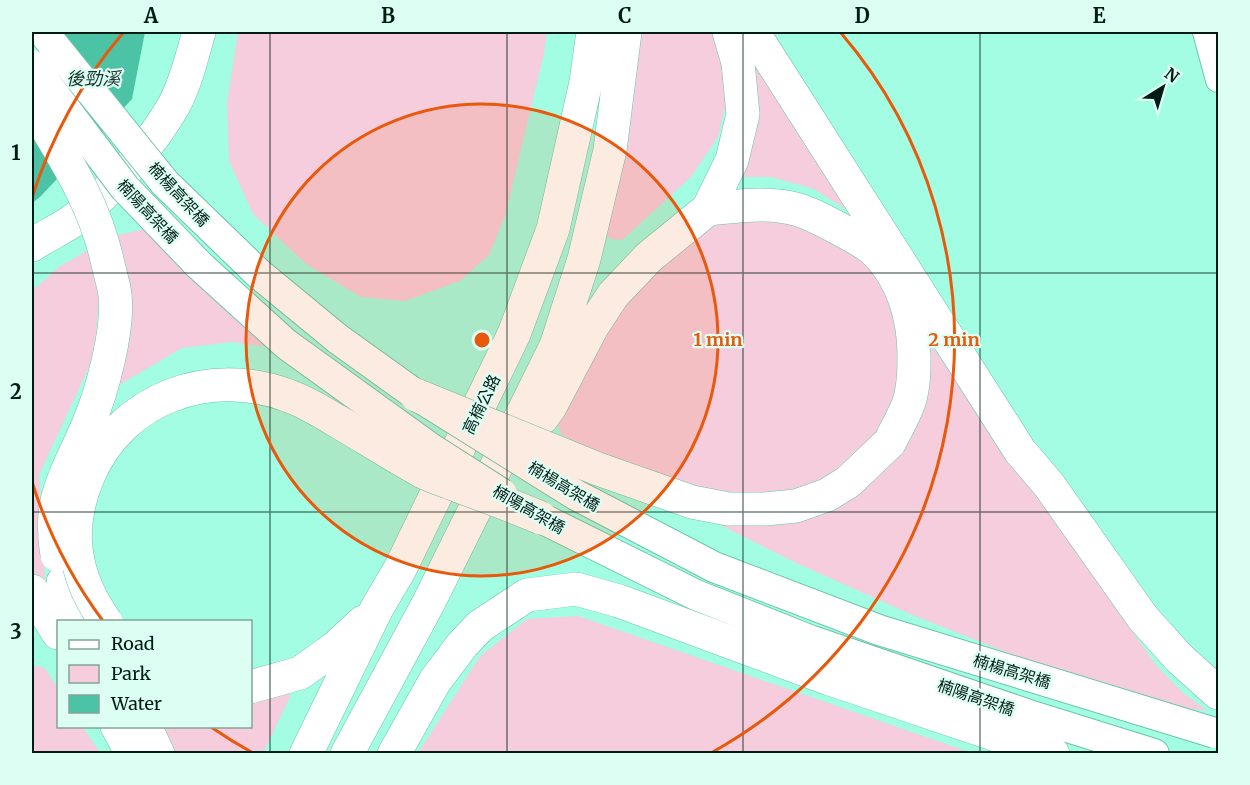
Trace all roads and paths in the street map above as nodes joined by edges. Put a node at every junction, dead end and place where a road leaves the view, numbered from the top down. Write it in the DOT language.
graph roads {
  1 [pos="43,32"];
  2 [pos="199,32"];
  3 [pos="593,32"];
  4 [pos="625,32"];
  5 [pos="729,32"];
  6 [pos="753,32"];
  7 [pos="780,32"];
  8 [pos="1205,32"];
  9 [pos="32,65"];
  10 [pos="1218,80"];
  11 [pos="32,104"];
  12 [pos="708,209"];
  13 [pos="32,245"];
  14 [pos="416,395"];
  15 [pos="1049,485"];
  16 [pos="479,504"];
  17 [pos="542,518"];
  18 [pos="32,591"];
  19 [pos="377,608"];
  20 [pos="81,620"];
  21 [pos="105,620"];
  22 [pos="57,631"];
  23 [pos="252,686"];
  24 [pos="1218,693"];
  25 [pos="118,728"];
  26 [pos="146,728"];
  27 [pos="1217,734"];
  28 [pos="132,753"];
  29 [pos="158,753"];
  30 [pos="306,753"];
  31 [pos="347,753"];
  32 [pos="394,753"];
  33 [pos="1053,753"];
  34 [pos="1154,753"];
  1 -- 14 [label="street, 楠楊高架橋, bridge"];
  2 -- 13 [label="main road"];
  3 -- 19 [label="main road, 高楠公路"];
  4 -- 16 [label="main road"];
  5 -- 12 [label="main road"];
  6 -- 15 [label="main road"];
  7 -- 15 [label="main road"];
  8 -- 10 [label="street"];
  9 -- 17 [label="street, 楠陽高架橋, bridge"];
  11 -- 20 [label="main road, bridge"];
  12 -- 14 [label="main road, bridge"];
  12 -- 16 [label="main road"];
  14 -- 27 [label="street, 楠楊高架橋, bridge"];
  15 -- 24 [label="main road"];
  16 -- 31 [label="main road"];
  17 -- 21 [label="main road, bridge"];
  17 -- 34 [label="street, 楠陽高架橋"];
  18 -- 22 [label="main road"];
  19 -- 23 [label="main road"];
  19 -- 30 [label="main road, 高楠公路"];
  25 -- 28 [label="main road"];
  26 -- 29 [label="main road"];
  32 -- 33 [label="main road"];
}
